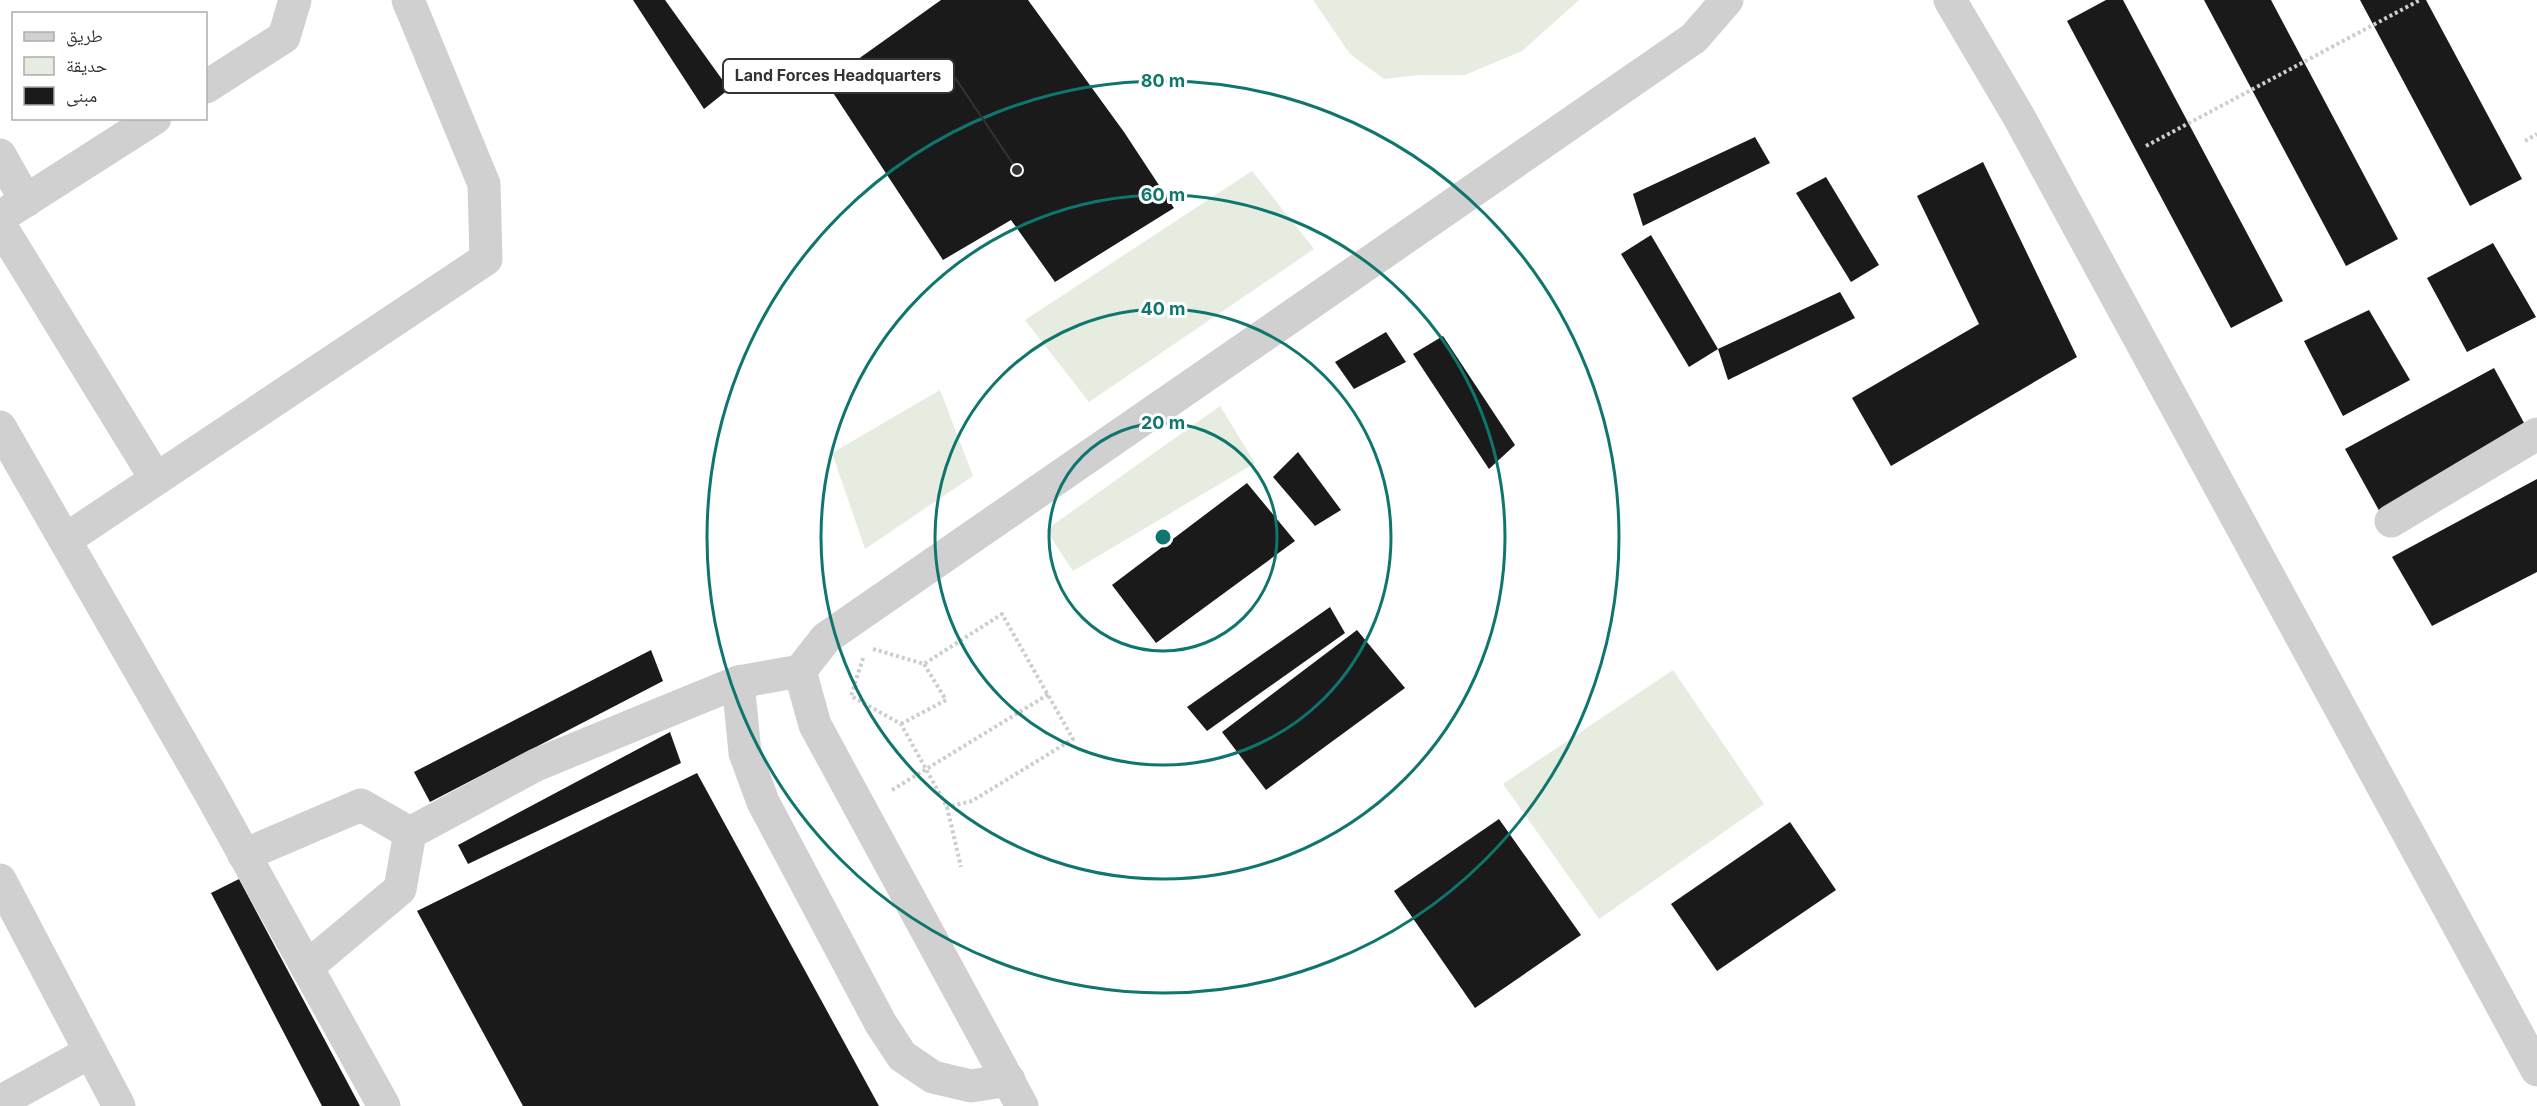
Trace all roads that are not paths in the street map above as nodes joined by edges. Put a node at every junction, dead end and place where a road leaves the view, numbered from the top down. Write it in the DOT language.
graph roads {
  1 [pos="295,0"];
  2 [pos="408,0"];
  3 [pos="1727,0"];
  4 [pos="1950,0"];
  5 [pos="207,86"];
  6 [pos="152,120"];
  7 [pos="0,155"];
  8 [pos="13,209"];
  9 [pos="0,225"];
  10 [pos="0,427"];
  11 [pos="2537,434"];
  12 [pos="156,479"];
  13 [pos="2391,521"];
  14 [pos="65,540"];
  15 [pos="800,671"];
  16 [pos="738,682"];
  17 [pos="410,833"];
  18 [pos="244,855"];
  19 [pos="0,880"];
  20 [pos="307,967"];
  21 [pos="90,1052"];
  22 [pos="2537,1070"];
  23 [pos="1016,1093"];
  24 [pos="0,1102"];
  25 [pos="119,1106"];
  26 [pos="384,1106"];
  1 -- 5 [label="lane"];
  2 -- 12 [label="lane"];
  3 -- 15 [label="lane"];
  4 -- 22 [label="lane"];
  6 -- 8 [label="lane"];
  7 -- 8 [label="lane"];
  9 -- 12 [label="lane"];
  10 -- 14 [label="lane"];
  11 -- 13 [label="lane"];
  12 -- 14 [label="lane"];
  14 -- 18 [label="lane"];
  15 -- 16 [label="lane"];
  15 -- 23 [label="lane"];
  16 -- 17 [label="lane"];
  16 -- 23 [label="lane"];
  17 -- 18 [label="lane"];
  17 -- 20 [label="lane"];
  18 -- 20 [label="lane"];
  19 -- 21 [label="lane"];
  20 -- 26 [label="lane"];
  21 -- 24 [label="lane"];
  21 -- 25 [label="lane"];
}
